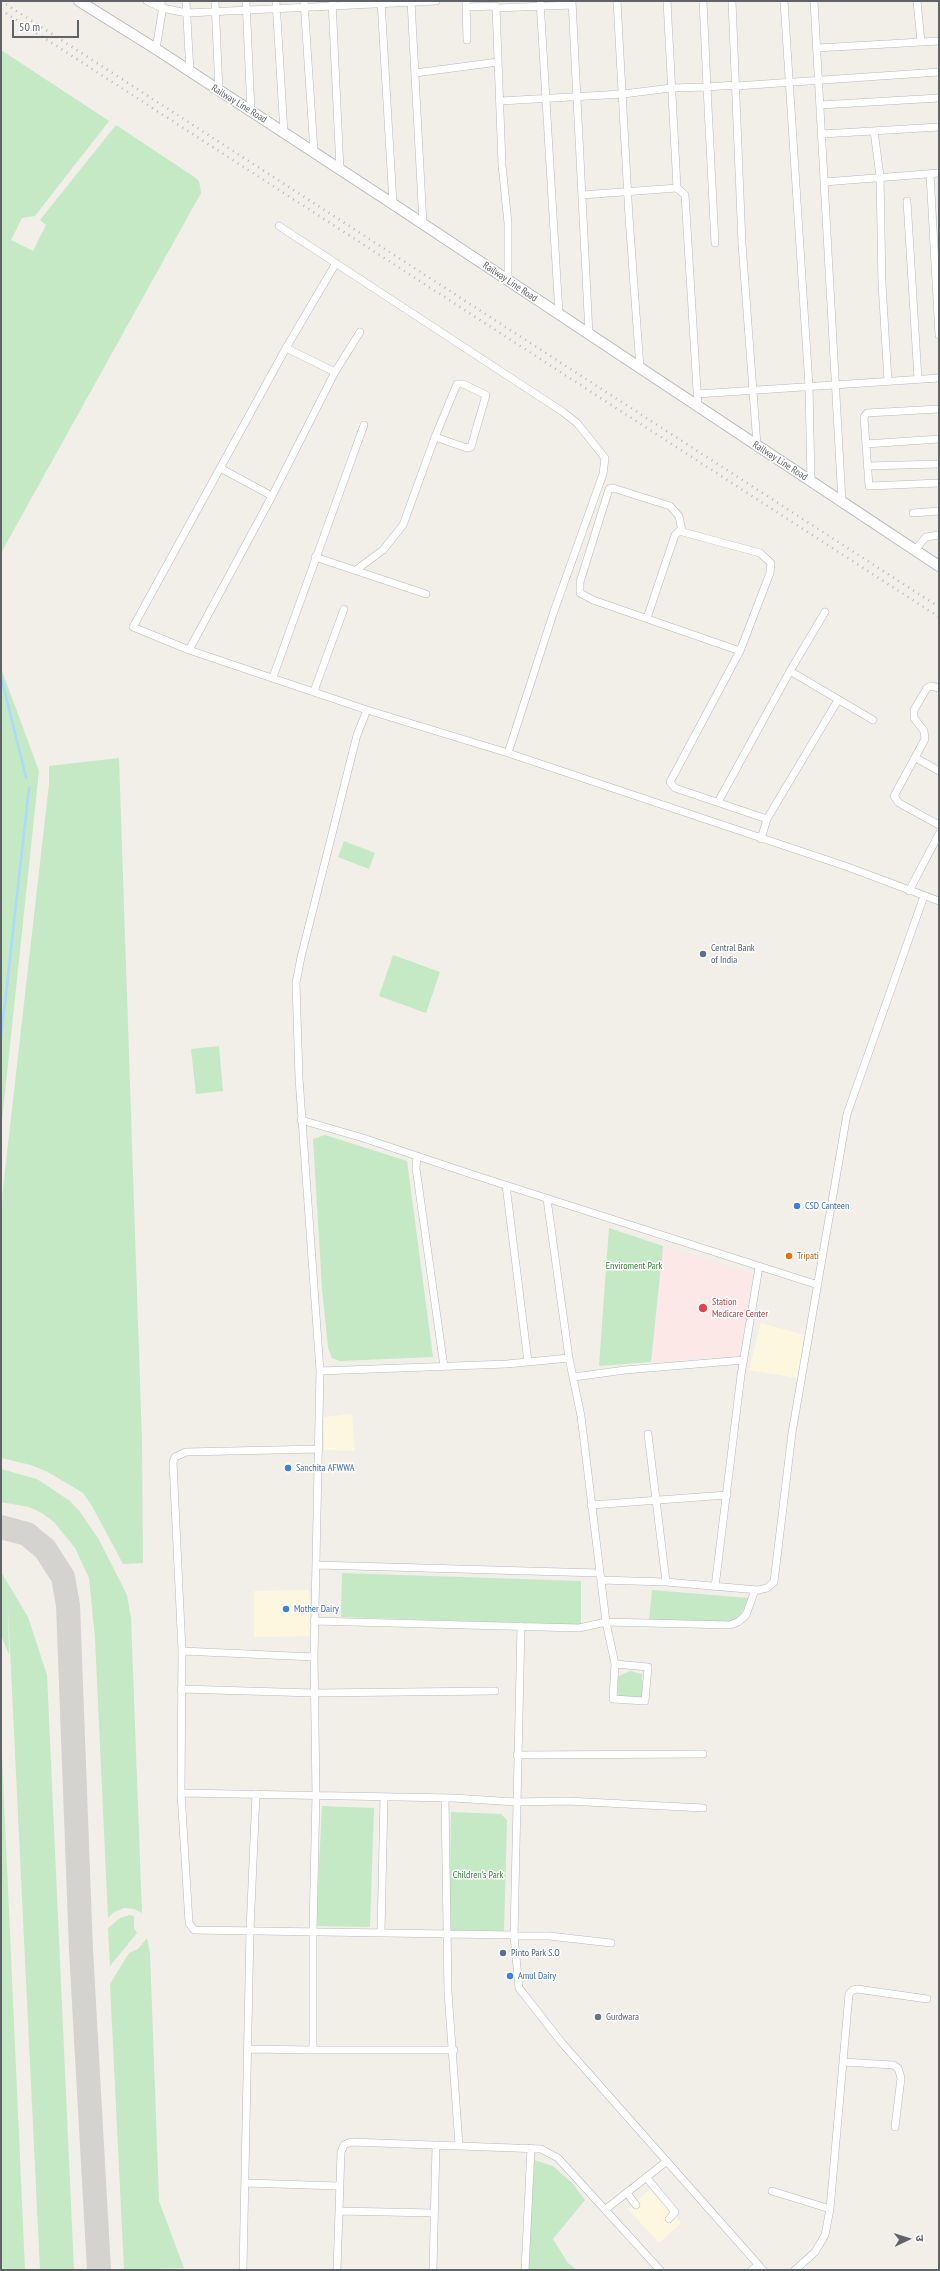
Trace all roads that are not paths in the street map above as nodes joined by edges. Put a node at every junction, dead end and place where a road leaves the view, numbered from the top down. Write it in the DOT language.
graph roads {
  1 [pos="79,1"];
  2 [pos="147,1"];
  3 [pos="186,1"];
  4 [pos="215,1"];
  5 [pos="246,1"];
  6 [pos="276,1"];
  7 [pos="436,1"];
  8 [pos="617,1"];
  9 [pos="666,1"];
  10 [pos="703,1"];
  11 [pos="732,1"];
  12 [pos="784,1"];
  13 [pos="814,1"];
  14 [pos="916,1"];
  15 [pos="381,2"];
  16 [pos="411,2"];
  17 [pos="572,3"];
  18 [pos="304,4"];
  19 [pos="332,4"];
  20 [pos="466,4"];
  21 [pos="540,4"];
  22 [pos="161,5"];
  23 [pos="496,5"];
  24 [pos="276,9"];
  25 [pos="246,10"];
  26 [pos="215,12"];
  27 [pos="187,14"];
  28 [pos="467,40"];
  29 [pos="939,41"];
  30 [pos="921,42"];
  31 [pos="817,48"];
  32 [pos="156,49"];
  33 [pos="498,62"];
  34 [pos="190,72"];
  35 [pos="939,72"];
  36 [pos="415,73"];
  37 [pos="819,81"];
  38 [pos="788,82"];
  39 [pos="736,85"];
  40 [pos="707,87"];
  41 [pos="671,88"];
  42 [pos="219,91"];
  43 [pos="623,94"];
  44 [pos="576,97"];
  45 [pos="546,98"];
  46 [pos="939,98"];
  47 [pos="500,101"];
  48 [pos="820,104"];
  49 [pos="251,111"];
  50 [pos="939,127"];
  51 [pos="874,131"];
  52 [pos="284,133"];
  53 [pos="822,134"];
  54 [pos="314,152"];
  55 [pos="340,169"];
  56 [pos="939,173"];
  57 [pos="930,174"];
  58 [pos="880,176"];
  59 [pos="824,182"];
  60 [pos="677,188"];
  61 [pos="628,192"];
  62 [pos="582,195"];
  63 [pos="907,201"];
  64 [pos="393,204"];
  65 [pos="423,224"];
  66 [pos="279,226"];
  67 [pos="715,243"];
  68 [pos="336,263"];
  69 [pos="508,280"];
  70 [pos="559,314"];
  71 [pos="360,332"];
  72 [pos="589,334"];
  73 [pos="939,335"];
  74 [pos="286,348"];
  75 [pos="640,368"];
  76 [pos="335,372"];
  77 [pos="939,378"];
  78 [pos="918,379"];
  79 [pos="888,381"];
  80 [pos="836,384"];
  81 [pos="809,386"];
  82 [pos="754,391"];
  83 [pos="697,394"];
  84 [pos="698,406"];
  85 [pos="939,409"];
  86 [pos="364,425"];
  87 [pos="435,437"];
  88 [pos="939,439"];
  89 [pos="866,444"];
  90 [pos="757,445"];
  91 [pos="939,464"];
  92 [pos="867,466"];
  93 [pos="220,468"];
  94 [pos="812,482"];
  95 [pos="939,483"];
  96 [pos="272,496"];
  97 [pos="842,502"];
  98 [pos="939,511"];
  99 [pos="913,513"];
  100 [pos="682,531"];
  101 [pos="939,535"];
  102 [pos="916,550"];
  103 [pos="315,557"];
  104 [pos="939,566"];
  105 [pos="356,570"];
  106 [pos="426,594"];
  107 [pos="344,609"];
  108 [pos="825,612"];
  109 [pos="647,618"];
  110 [pos="189,650"];
  111 [pos="740,651"];
  112 [pos="790,671"];
  113 [pos="273,677"];
  114 [pos="939,688"];
  115 [pos="314,691"];
  116 [pos="838,700"];
  117 [pos="367,710"];
  118 [pos="873,720"];
  119 [pos="508,753"];
  120 [pos="916,758"];
  121 [pos="939,771"];
  122 [pos="718,802"];
  123 [pos="768,819"];
  124 [pos="939,825"];
  125 [pos="939,834"];
  126 [pos="761,839"];
  127 [pos="909,891"];
  128 [pos="924,896"];
  129 [pos="939,901"];
  130 [pos="301,1120"];
  131 [pos="417,1156"];
  132 [pos="506,1186"];
  133 [pos="548,1198"];
  134 [pos="760,1266"];
  135 [pos="818,1285"];
  136 [pos="569,1358"];
  137 [pos="744,1360"];
  138 [pos="528,1362"];
  139 [pos="444,1367"];
  140 [pos="320,1371"];
  141 [pos="574,1377"];
  142 [pos="648,1434"];
  143 [pos="319,1449"];
  144 [pos="727,1495"];
  145 [pos="655,1499"];
  146 [pos="591,1505"];
  147 [pos="317,1565"];
  148 [pos="599,1573"];
  149 [pos="601,1580"];
  150 [pos="666,1582"];
  151 [pos="715,1587"];
  152 [pos="755,1590"];
  153 [pos="314,1620"];
  154 [pos="606,1622"];
  155 [pos="521,1626"];
  156 [pos="182,1651"];
  157 [pos="314,1657"];
  158 [pos="615,1664"];
  159 [pos="181,1689"];
  160 [pos="495,1691"];
  161 [pos="314,1693"];
  162 [pos="703,1754"];
  163 [pos="517,1755"];
  164 [pos="181,1792"];
  165 [pos="256,1794"];
  166 [pos="316,1795"];
  167 [pos="384,1797"];
  168 [pos="445,1798"];
  169 [pos="516,1802"];
  170 [pos="703,1808"];
  171 [pos="250,1930"];
  172 [pos="312,1930"];
  173 [pos="381,1932"];
  174 [pos="446,1934"];
  175 [pos="514,1936"];
  176 [pos="610,1943"];
  177 [pos="927,1999"];
  178 [pos="248,2049"];
  179 [pos="313,2050"];
  180 [pos="454,2050"];
  181 [pos="843,2062"];
  182 [pos="895,2127"];
  183 [pos="436,2145"];
  184 [pos="459,2145"];
  185 [pos="531,2148"];
  186 [pos="667,2161"];
  187 [pos="646,2177"];
  188 [pos="246,2183"];
  189 [pos="340,2186"];
  190 [pos="772,2191"];
  191 [pos="627,2193"];
  192 [pos="636,2205"];
  193 [pos="830,2209"];
  194 [pos="606,2210"];
  195 [pos="339,2211"];
  196 [pos="434,2213"];
  197 [pos="669,2219"];
  198 [pos="760,2267"];
  199 [pos="243,2270"];
  200 [pos="337,2270"];
  201 [pos="433,2270"];
  202 [pos="526,2270"];
  203 [pos="660,2270"];
  204 [pos="752,2270"];
  205 [pos="795,2270"];
  1 -- 32 [label="street, Railway Line Road"];
  2 -- 22 [label="street"];
  3 -- 27 [label="street"];
  4 -- 26 [label="street"];
  5 -- 25 [label="street"];
  6 -- 24 [label="street"];
  7 -- 16 [label="street"];
  8 -- 43 [label="street"];
  9 -- 41 [label="street"];
  10 -- 40 [label="street"];
  11 -- 39 [label="street"];
  12 -- 38 [label="street"];
  13 -- 31 [label="street"];
  14 -- 30 [label="street"];
  15 -- 16 [label="street"];
  15 -- 19 [label="street"];
  15 -- 64 [label="street"];
  16 -- 36 [label="street"];
  17 -- 21 [label="street"];
  17 -- 44 [label="street"];
  18 -- 19 [label="street"];
  18 -- 24 [label="street"];
  18 -- 54 [label="street"];
  19 -- 55 [label="street"];
  20 -- 23 [label="street"];
  20 -- 28 [label="street"];
  21 -- 23 [label="street"];
  21 -- 45 [label="street"];
  22 -- 27 [label="street"];
  22 -- 32 [label="street"];
  23 -- 33 [label="street"];
  24 -- 25 [label="street"];
  24 -- 52 [label="street"];
  25 -- 26 [label="street"];
  25 -- 49 [label="street"];
  26 -- 27 [label="street"];
  26 -- 42 [label="street"];
  27 -- 34 [label="street"];
  29 -- 30 [label="street"];
  30 -- 31 [label="street"];
  31 -- 37 [label="street"];
  32 -- 34 [label="street, Railway Line Road"];
  33 -- 36 [label="street"];
  33 -- 47 [label="street"];
  34 -- 42 [label="street, Railway Line Road"];
  35 -- 37 [label="street"];
  36 -- 65 [label="street"];
  37 -- 38 [label="street"];
  37 -- 48 [label="street"];
  38 -- 39 [label="street"];
  38 -- 81 [label="street"];
  39 -- 40 [label="street"];
  39 -- 82 [label="street"];
  40 -- 41 [label="street"];
  40 -- 67 [label="street"];
  41 -- 43 [label="street"];
  41 -- 60 [label="street"];
  42 -- 49 [label="street, Railway Line Road"];
  43 -- 44 [label="street"];
  43 -- 61 [label="street"];
  44 -- 45 [label="street"];
  44 -- 62 [label="street"];
  45 -- 47 [label="street"];
  45 -- 70 [label="street"];
  46 -- 48 [label="street"];
  47 -- 69 [label="street"];
  48 -- 53 [label="street"];
  49 -- 52 [label="street, Railway Line Road"];
  50 -- 51 [label="street"];
  51 -- 53 [label="street"];
  51 -- 58 [label="street"];
  52 -- 54 [label="street, Railway Line Road"];
  53 -- 59 [label="street"];
  54 -- 55 [label="street, Railway Line Road"];
  55 -- 64 [label="street, Railway Line Road"];
  56 -- 57 [label="street"];
  57 -- 58 [label="street"];
  57 -- 73 [label="street"];
  58 -- 59 [label="street"];
  58 -- 79 [label="street"];
  59 -- 80 [label="street"];
  60 -- 61 [label="street"];
  60 -- 83 [label="street"];
  61 -- 62 [label="street"];
  61 -- 75 [label="street"];
  62 -- 72 [label="street"];
  63 -- 78 [label="street"];
  64 -- 65 [label="street, Railway Line Road"];
  65 -- 69 [label="street, Railway Line Road"];
  66 -- 68 [label="street"];
  68 -- 74 [label="street"];
  68 -- 119 [label="street"];
  69 -- 70 [label="street, Railway Line Road"];
  70 -- 72 [label="street, Railway Line Road"];
  71 -- 76 [label="street"];
  72 -- 75 [label="street, Railway Line Road"];
  74 -- 76 [label="street"];
  74 -- 93 [label="street"];
  75 -- 84 [label="street, Railway Line Road"];
  76 -- 96 [label="street"];
  77 -- 78 [label="street"];
  78 -- 79 [label="street"];
  79 -- 80 [label="street"];
  80 -- 81 [label="street"];
  80 -- 97 [label="street"];
  81 -- 82 [label="street"];
  81 -- 94 [label="street"];
  82 -- 83 [label="street"];
  82 -- 90 [label="street"];
  83 -- 84 [label="street"];
  84 -- 90 [label="street, Railway Line Road"];
  85 -- 89 [label="street"];
  86 -- 103 [label="street"];
  87 -- 87 [label="street"];
  87 -- 105 [label="street"];
  88 -- 89 [label="street"];
  89 -- 92 [label="street"];
  90 -- 94 [label="street, Railway Line Road"];
  91 -- 92 [label="street"];
  92 -- 95 [label="street"];
  93 -- 96 [label="street"];
  93 -- 110 [label="street"];
  94 -- 97 [label="street, Railway Line Road"];
  96 -- 110 [label="street"];
  97 -- 102 [label="street, Railway Line Road"];
  98 -- 99 [label="street"];
  100 -- 109 [label="street"];
  100 -- 109 [label="street"];
  100 -- 111 [label="street"];
  101 -- 102 [label="street"];
  102 -- 104 [label="street, Railway Line Road"];
  103 -- 105 [label="street"];
  103 -- 113 [label="street"];
  105 -- 106 [label="street"];
  107 -- 115 [label="street"];
  108 -- 112 [label="street"];
  109 -- 111 [label="street"];
  110 -- 113 [label="street"];
  111 -- 122 [label="street"];
  112 -- 116 [label="street"];
  112 -- 122 [label="street"];
  113 -- 115 [label="street"];
  114 -- 120 [label="street"];
  115 -- 117 [label="street"];
  116 -- 118 [label="street"];
  116 -- 123 [label="street"];
  117 -- 119 [label="street"];
  117 -- 130 [label="street"];
  119 -- 126 [label="street"];
  120 -- 121 [label="street"];
  120 -- 124 [label="street"];
  122 -- 123 [label="street"];
  123 -- 126 [label="street"];
  125 -- 127 [label="street"];
  126 -- 127 [label="street"];
  127 -- 128 [label="street"];
  128 -- 129 [label="street"];
  128 -- 135 [label="street"];
  130 -- 131 [label="street"];
  130 -- 140 [label="street"];
  131 -- 132 [label="street"];
  131 -- 139 [label="street"];
  132 -- 133 [label="street"];
  132 -- 138 [label="street"];
  133 -- 134 [label="street"];
  133 -- 136 [label="street"];
  134 -- 135 [label="street"];
  134 -- 137 [label="street"];
  135 -- 152 [label="street"];
  136 -- 138 [label="street"];
  136 -- 141 [label="street"];
  137 -- 141 [label="street"];
  137 -- 144 [label="street"];
  138 -- 139 [label="street"];
  139 -- 140 [label="street"];
  140 -- 143 [label="street"];
  141 -- 146 [label="street"];
  142 -- 145 [label="street"];
  143 -- 147 [label="street"];
  143 -- 156 [label="street"];
  144 -- 145 [label="street"];
  144 -- 151 [label="street"];
  145 -- 146 [label="street"];
  145 -- 150 [label="street"];
  146 -- 148 [label="street"];
  147 -- 148 [label="street"];
  147 -- 153 [label="street"];
  148 -- 149 [label="street"];
  149 -- 150 [label="street"];
  149 -- 154 [label="street"];
  150 -- 151 [label="street"];
  151 -- 152 [label="street"];
  152 -- 154 [label="street"];
  153 -- 155 [label="street"];
  153 -- 157 [label="street"];
  154 -- 155 [label="street"];
  154 -- 158 [label="street"];
  155 -- 163 [label="street"];
  156 -- 157 [label="street"];
  156 -- 159 [label="street"];
  157 -- 161 [label="street"];
  158 -- 158 [label="street"];
  159 -- 161 [label="street"];
  159 -- 164 [label="street"];
  160 -- 161 [label="street"];
  161 -- 166 [label="street"];
  162 -- 163 [label="street"];
  163 -- 169 [label="street"];
  164 -- 165 [label="street"];
  164 -- 171 [label="street"];
  165 -- 166 [label="street"];
  165 -- 171 [label="street"];
  166 -- 167 [label="street"];
  166 -- 172 [label="street"];
  167 -- 168 [label="street"];
  167 -- 173 [label="street"];
  168 -- 169 [label="street"];
  168 -- 174 [label="street"];
  169 -- 170 [label="street"];
  169 -- 175 [label="street"];
  171 -- 172 [label="street"];
  171 -- 178 [label="street"];
  172 -- 173 [label="street"];
  172 -- 179 [label="street"];
  173 -- 174 [label="street"];
  174 -- 175 [label="street"];
  174 -- 180 [label="street"];
  175 -- 176 [label="street"];
  175 -- 186 [label="street"];
  177 -- 181 [label="street"];
  178 -- 179 [label="street"];
  178 -- 188 [label="street"];
  179 -- 180 [label="street"];
  180 -- 184 [label="street"];
  181 -- 182 [label="street"];
  181 -- 193 [label="street"];
  183 -- 184 [label="street"];
  183 -- 189 [label="street"];
  183 -- 196 [label="street"];
  184 -- 185 [label="street"];
  185 -- 194 [label="street"];
  185 -- 202 [label="street"];
  186 -- 187 [label="street"];
  186 -- 198 [label="street"];
  187 -- 191 [label="street"];
  187 -- 197 [label="street"];
  188 -- 189 [label="street"];
  188 -- 199 [label="street"];
  189 -- 195 [label="street"];
  190 -- 193 [label="street"];
  191 -- 192 [label="street"];
  191 -- 194 [label="street"];
  193 -- 205 [label="street"];
  194 -- 203 [label="street"];
  195 -- 196 [label="street"];
  195 -- 200 [label="street"];
  196 -- 201 [label="street"];
  198 -- 204 [label="street"];
}
